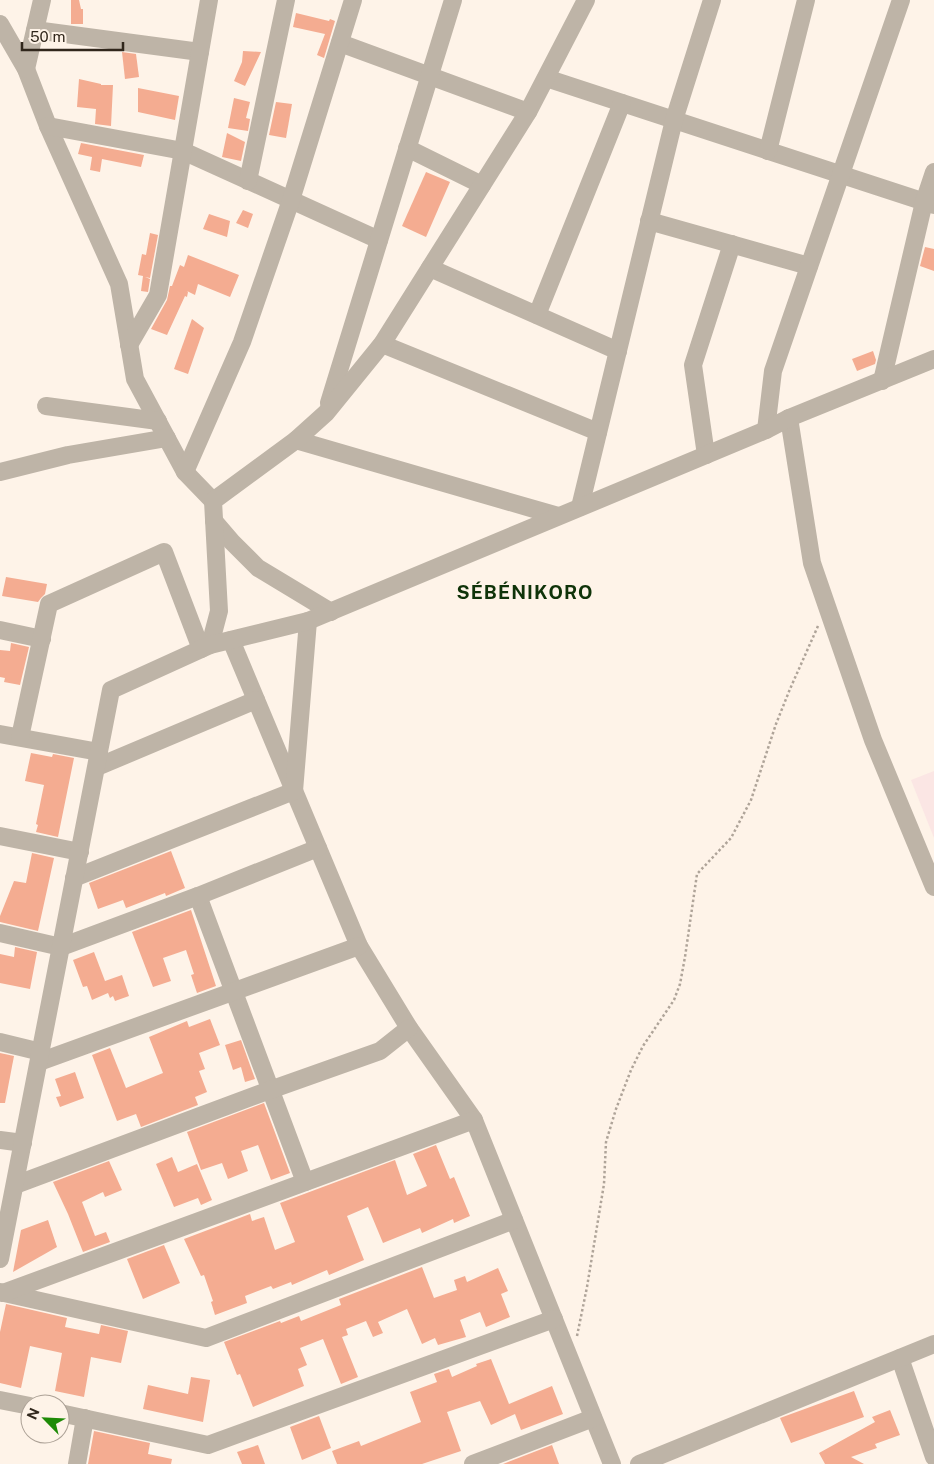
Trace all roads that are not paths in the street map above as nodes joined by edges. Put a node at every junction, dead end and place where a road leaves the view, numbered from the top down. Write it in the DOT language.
graph roads {
  1 [pos="42,0"];
  2 [pos="209,0"];
  3 [pos="286,0"];
  4 [pos="353,0"];
  5 [pos="453,0"];
  6 [pos="586,0"];
  7 [pos="712,0"];
  8 [pos="806,0"];
  9 [pos="901,0"];
  10 [pos="0,24"];
  11 [pos="35,30"];
  12 [pos="340,43"];
  13 [pos="200,52"];
  14 [pos="26,69"];
  15 [pos="430,76"];
  16 [pos="546,78"];
  17 [pos="622,103"];
  18 [pos="528,112"];
  19 [pos="674,120"];
  20 [pos="48,126"];
  21 [pos="408,148"];
  22 [pos="183,151"];
  23 [pos="768,151"];
  24 [pos="934,172"];
  25 [pos="840,175"];
  26 [pos="248,181"];
  27 [pos="482,185"];
  28 [pos="290,200"];
  29 [pos="929,203"];
  30 [pos="649,221"];
  31 [pos="379,240"];
  32 [pos="732,244"];
  33 [pos="809,266"];
  34 [pos="430,268"];
  35 [pos="537,315"];
  36 [pos="382,344"];
  37 [pos="129,345"];
  38 [pos="618,351"];
  39 [pos="934,359"];
  40 [pos="882,381"];
  41 [pos="46,406"];
  42 [pos="326,413"];
  43 [pos="789,418"];
  44 [pos="158,421"];
  45 [pos="766,430"];
  46 [pos="598,432"];
  47 [pos="167,438"];
  48 [pos="296,440"];
  49 [pos="706,455"];
  50 [pos="0,472"];
  51 [pos="185,472"];
  52 [pos="213,501"];
  53 [pos="580,507"];
  54 [pos="558,516"];
  55 [pos="214,521"];
  56 [pos="331,612"];
  57 [pos="308,621"];
  58 [pos="0,630"];
  59 [pos="42,639"];
  60 [pos="230,640"];
  61 [pos="206,647"];
  62 [pos="256,700"];
  63 [pos="0,734"];
  64 [pos="20,737"];
  65 [pos="98,759"];
  66 [pos="294,791"];
  67 [pos="0,836"];
  68 [pos="318,848"];
  69 [pos="80,852"];
  70 [pos="74,878"];
  71 [pos="934,887"];
  72 [pos="198,896"];
  73 [pos="0,933"];
  74 [pos="61,946"];
  75 [pos="359,946"];
  76 [pos="234,992"];
  77 [pos="408,1028"];
  78 [pos="0,1042"];
  79 [pos="40,1057"];
  80 [pos="270,1090"];
  81 [pos="474,1120"];
  82 [pos="0,1140"];
  83 [pos="23,1143"];
  84 [pos="305,1182"];
  85 [pos="14,1185"];
  86 [pos="514,1220"];
  87 [pos="0,1255"];
  88 [pos="1,1292"];
  89 [pos="554,1319"];
  90 [pos="934,1344"];
  91 [pos="900,1358"];
  92 [pos="0,1400"];
  93 [pos="20,1404"];
  94 [pos="70,1415"];
  95 [pos="85,1418"];
  96 [pos="593,1418"];
  97 [pos="934,1456"];
  98 [pos="77,1464"];
  99 [pos="473,1464"];
  100 [pos="612,1464"];
  101 [pos="639,1464"];
  1 -- 11 [label="street"];
  2 -- 13 [label="street"];
  3 -- 26 [label="street"];
  4 -- 12 [label="street"];
  5 -- 15 [label="street"];
  6 -- 16 [label="street"];
  7 -- 19 [label="street"];
  8 -- 23 [label="street"];
  9 -- 25 [label="street"];
  10 -- 14 [label="street"];
  11 -- 13 [label="street"];
  11 -- 14 [label="street"];
  12 -- 15 [label="street"];
  12 -- 28 [label="street"];
  13 -- 22 [label="street"];
  14 -- 20 [label="street"];
  15 -- 18 [label="street"];
  15 -- 21 [label="street"];
  16 -- 17 [label="street"];
  16 -- 18 [label="street"];
  17 -- 19 [label="street"];
  17 -- 35 [label="street"];
  18 -- 27 [label="street"];
  19 -- 23 [label="street"];
  19 -- 30 [label="street"];
  20 -- 22 [label="street"];
  20 -- 37 [label="street"];
  21 -- 27 [label="street"];
  21 -- 31 [label="street"];
  22 -- 26 [label="street"];
  22 -- 37 [label="street"];
  23 -- 25 [label="street"];
  24 -- 29 [label="street"];
  25 -- 29 [label="street"];
  25 -- 33 [label="street"];
  26 -- 28 [label="street"];
  27 -- 34 [label="street"];
  28 -- 31 [label="street"];
  28 -- 51 [label="street"];
  29 -- 40 [label="street"];
  30 -- 32 [label="street"];
  30 -- 38 [label="street"];
  31 -- 42 [label="street"];
  32 -- 33 [label="street"];
  32 -- 49 [label="street"];
  33 -- 45 [label="street"];
  34 -- 35 [label="street"];
  34 -- 36 [label="street"];
  35 -- 38 [label="street"];
  36 -- 42 [label="street"];
  36 -- 46 [label="street"];
  37 -- 44 [label="street"];
  38 -- 46 [label="street"];
  39 -- 40 [label="street"];
  40 -- 43 [label="street"];
  41 -- 44 [label="street"];
  42 -- 48 [label="street"];
  43 -- 45 [label="street"];
  43 -- 71 [label="street"];
  44 -- 47 [label="street"];
  45 -- 49 [label="street"];
  46 -- 53 [label="street"];
  47 -- 50 [label="street"];
  47 -- 51 [label="street"];
  48 -- 52 [label="street"];
  48 -- 54 [label="street"];
  49 -- 53 [label="street"];
  51 -- 52 [label="street"];
  52 -- 55 [label="street"];
  53 -- 54 [label="street"];
  54 -- 56 [label="street"];
  55 -- 56 [label="street"];
  55 -- 61 [label="street"];
  56 -- 57 [label="street"];
  57 -- 60 [label="street"];
  57 -- 66 [label="street"];
  58 -- 59 [label="street"];
  59 -- 61 [label="street"];
  59 -- 64 [label="street"];
  60 -- 61 [label="street"];
  60 -- 62 [label="street"];
  61 -- 65 [label="street"];
  62 -- 65 [label="street"];
  62 -- 66 [label="street"];
  63 -- 64 [label="street"];
  64 -- 65 [label="street"];
  65 -- 69 [label="street"];
  66 -- 68 [label="street"];
  66 -- 70 [label="street"];
  67 -- 69 [label="street"];
  68 -- 72 [label="street"];
  68 -- 75 [label="street"];
  69 -- 70 [label="street"];
  70 -- 74 [label="street"];
  72 -- 74 [label="street"];
  72 -- 76 [label="street"];
  73 -- 74 [label="street"];
  74 -- 79 [label="street"];
  75 -- 76 [label="street"];
  75 -- 77 [label="street"];
  76 -- 79 [label="street"];
  76 -- 80 [label="street"];
  77 -- 80 [label="street"];
  77 -- 81 [label="street"];
  78 -- 79 [label="street"];
  79 -- 83 [label="street"];
  80 -- 84 [label="street"];
  80 -- 85 [label="street"];
  81 -- 84 [label="street"];
  81 -- 86 [label="street"];
  82 -- 83 [label="street"];
  83 -- 85 [label="street"];
  84 -- 88 [label="street"];
  85 -- 87 [label="street"];
  86 -- 88 [label="street"];
  86 -- 89 [label="street"];
  89 -- 95 [label="street"];
  89 -- 96 [label="street"];
  90 -- 91 [label="street"];
  91 -- 97 [label="street"];
  91 -- 101 [label="street"];
  92 -- 93 [label="street"];
  94 -- 95 [label="street"];
  95 -- 98 [label="street"];
  96 -- 99 [label="street"];
  96 -- 100 [label="street"];
}
